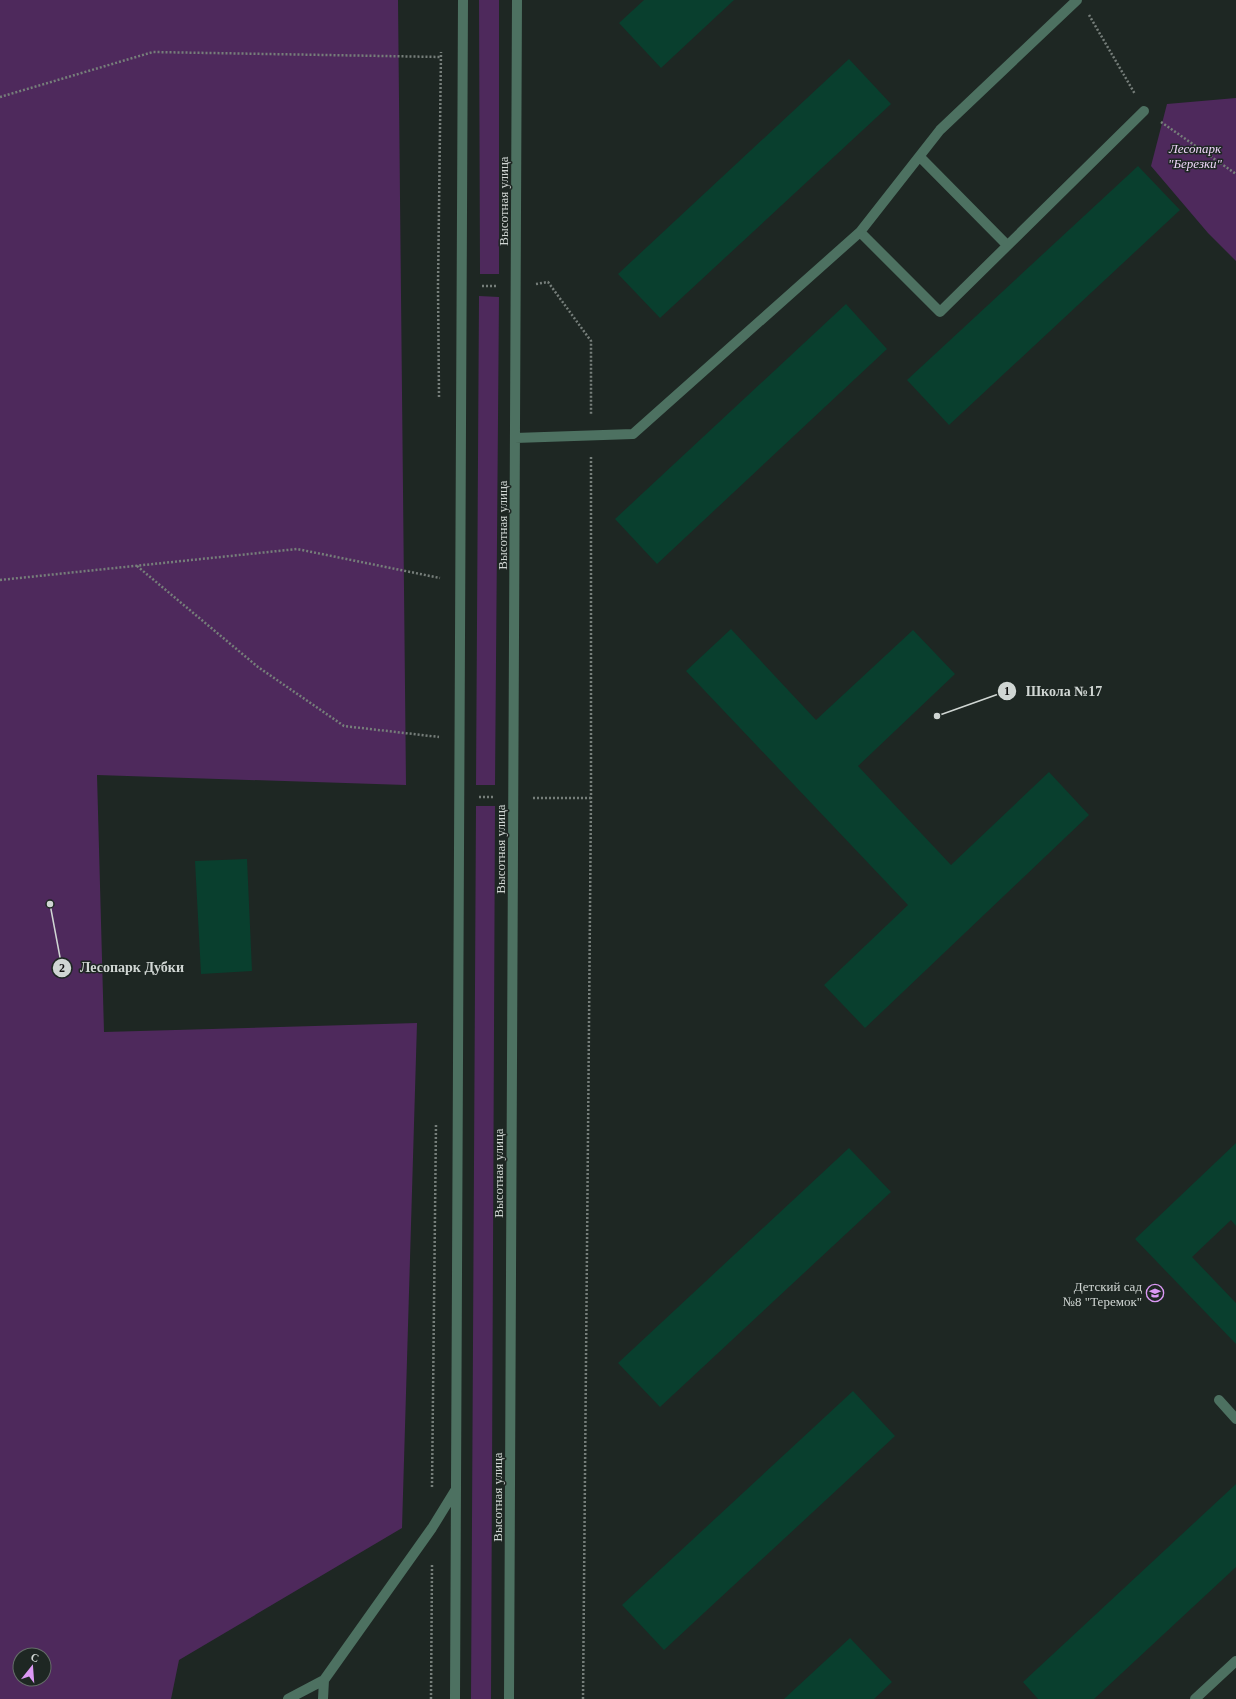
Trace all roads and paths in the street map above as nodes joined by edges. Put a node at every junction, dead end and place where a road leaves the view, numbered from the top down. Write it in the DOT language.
graph roads {
  1 [pos="463,0"];
  2 [pos="517,0"];
  3 [pos="1077,0"];
  4 [pos="441,50"];
  5 [pos="441,57"];
  6 [pos="0,97"];
  7 [pos="1144,110"];
  8 [pos="920,157"];
  9 [pos="860,232"];
  10 [pos="1007,245"];
  11 [pos="592,341"];
  12 [pos="439,402"];
  13 [pos="591,434"];
  14 [pos="515,438"];
  15 [pos="137,566"];
  16 [pos="440,575"];
  17 [pos="0,580"];
  18 [pos="460,582"];
  19 [pos="440,583"];
  20 [pos="439,729"];
  21 [pos="439,737"];
  22 [pos="439,744"];
  23 [pos="436,1122"];
  24 [pos="1219,1400"];
  25 [pos="1236,1419"];
  26 [pos="432,1488"];
  27 [pos="456,1489"];
  28 [pos="432,1528"];
  29 [pos="1236,1661"];
  30 [pos="324,1680"];
  31 [pos="288,1699"];
  32 [pos="323,1699"];
  33 [pos="431,1699"];
  34 [pos="455,1699"];
  35 [pos="509,1699"];
  36 [pos="583,1699"];
  37 [pos="1196,1699"];
  1 -- 18 [label="street"];
  2 -- 14 [label="street, Высотная улица"];
  3 -- 8 [label="street"];
  4 -- 5 [label="path"];
  5 -- 6 [label="path"];
  5 -- 12 [label="path"];
  7 -- 10 [label="street"];
  8 -- 9 [label="street"];
  8 -- 10 [label="street"];
  9 -- 10 [label="street"];
  9 -- 13 [label="street"];
  11 -- 13 [label="path"];
  13 -- 14 [label="street"];
  13 -- 36 [label="path"];
  14 -- 35 [label="street, Высотная улица"];
  15 -- 17 [label="path"];
  15 -- 18 [label="path"];
  15 -- 21 [label="path"];
  16 -- 19 [label="path"];
  18 -- 27 [label="street"];
  20 -- 21 [label="path"];
  21 -- 22 [label="path"];
  23 -- 26 [label="path"];
  24 -- 25 [label="street"];
  27 -- 28 [label="street"];
  27 -- 34 [label="street"];
  28 -- 30 [label="street"];
  28 -- 33 [label="path"];
  29 -- 37 [label="street"];
  30 -- 31 [label="street"];
  30 -- 32 [label="street"];
}
